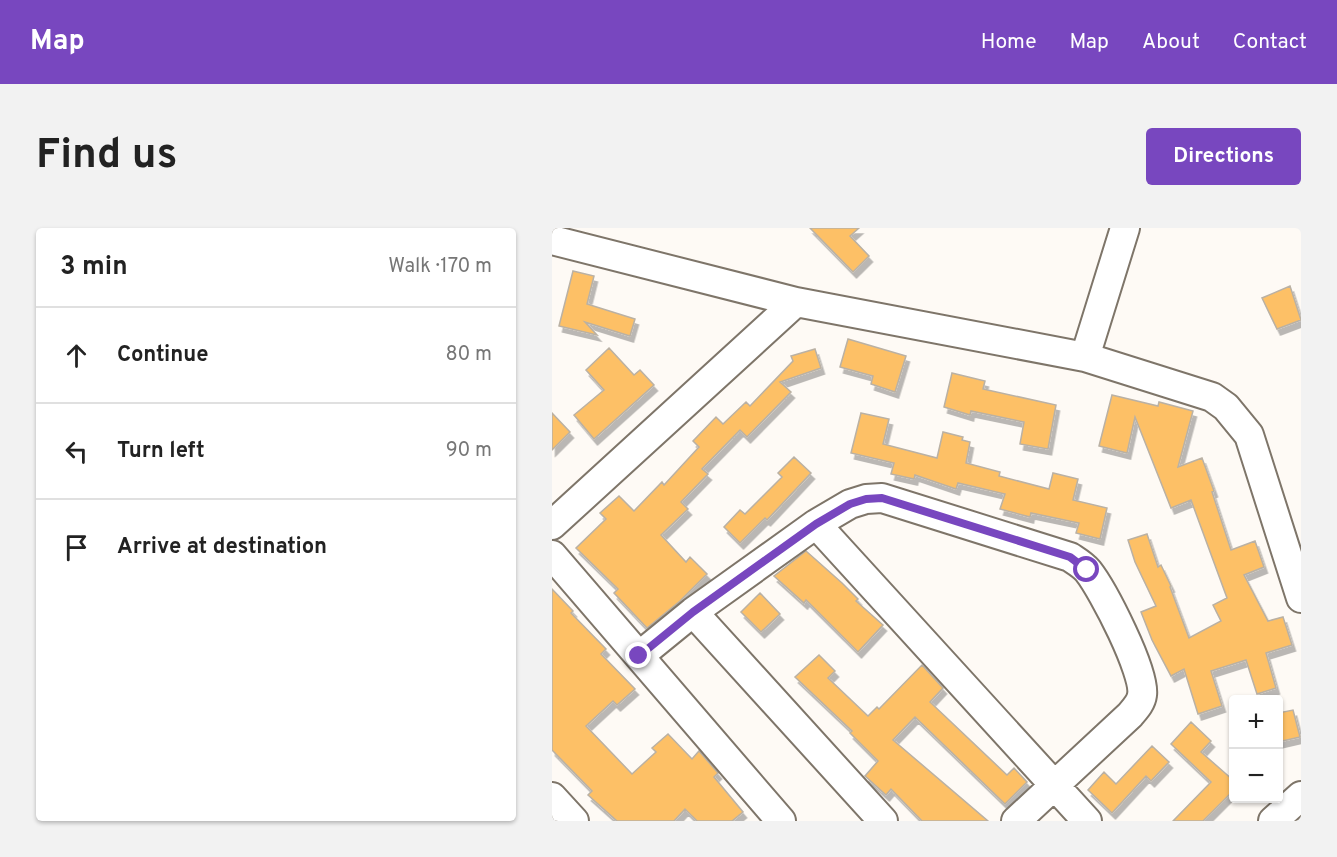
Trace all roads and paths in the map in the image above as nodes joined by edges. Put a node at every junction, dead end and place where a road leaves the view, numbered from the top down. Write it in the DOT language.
graph roads {
  1 [pos="1125,228"];
  2 [pos="552,240"];
  3 [pos="796,302"];
  4 [pos="1085,357"];
  5 [pos="816,524"];
  6 [pos="552,525"];
  7 [pos="552,555"];
  8 [pos="1301,598"];
  9 [pos="693,612"];
  10 [pos="639,656"];
  11 [pos="1054,787"];
  12 [pos="1301,796"];
  13 [pos="552,797"];
  14 [pos="574,821"];
  15 [pos="781,821"];
  16 [pos="883,821"];
  17 [pos="1016,821"];
  18 [pos="1087,821"];
  19 [pos="1273,821"];
  1 -- 4 [label="street"];
  2 -- 3 [label="street"];
  3 -- 4 [label="street"];
  3 -- 6 [label="street"];
  4 -- 8 [label="street"];
  5 -- 9 [label="street"];
  5 -- 11 [label="street"];
  5 -- 11 [label="street"];
  7 -- 10 [label="street"];
  9 -- 10 [label="street"];
  9 -- 16 [label="street"];
  10 -- 15 [label="street"];
  11 -- 17 [label="street"];
  11 -- 18 [label="street"];
  12 -- 19 [label="street"];
  13 -- 14 [label="street"];
}
